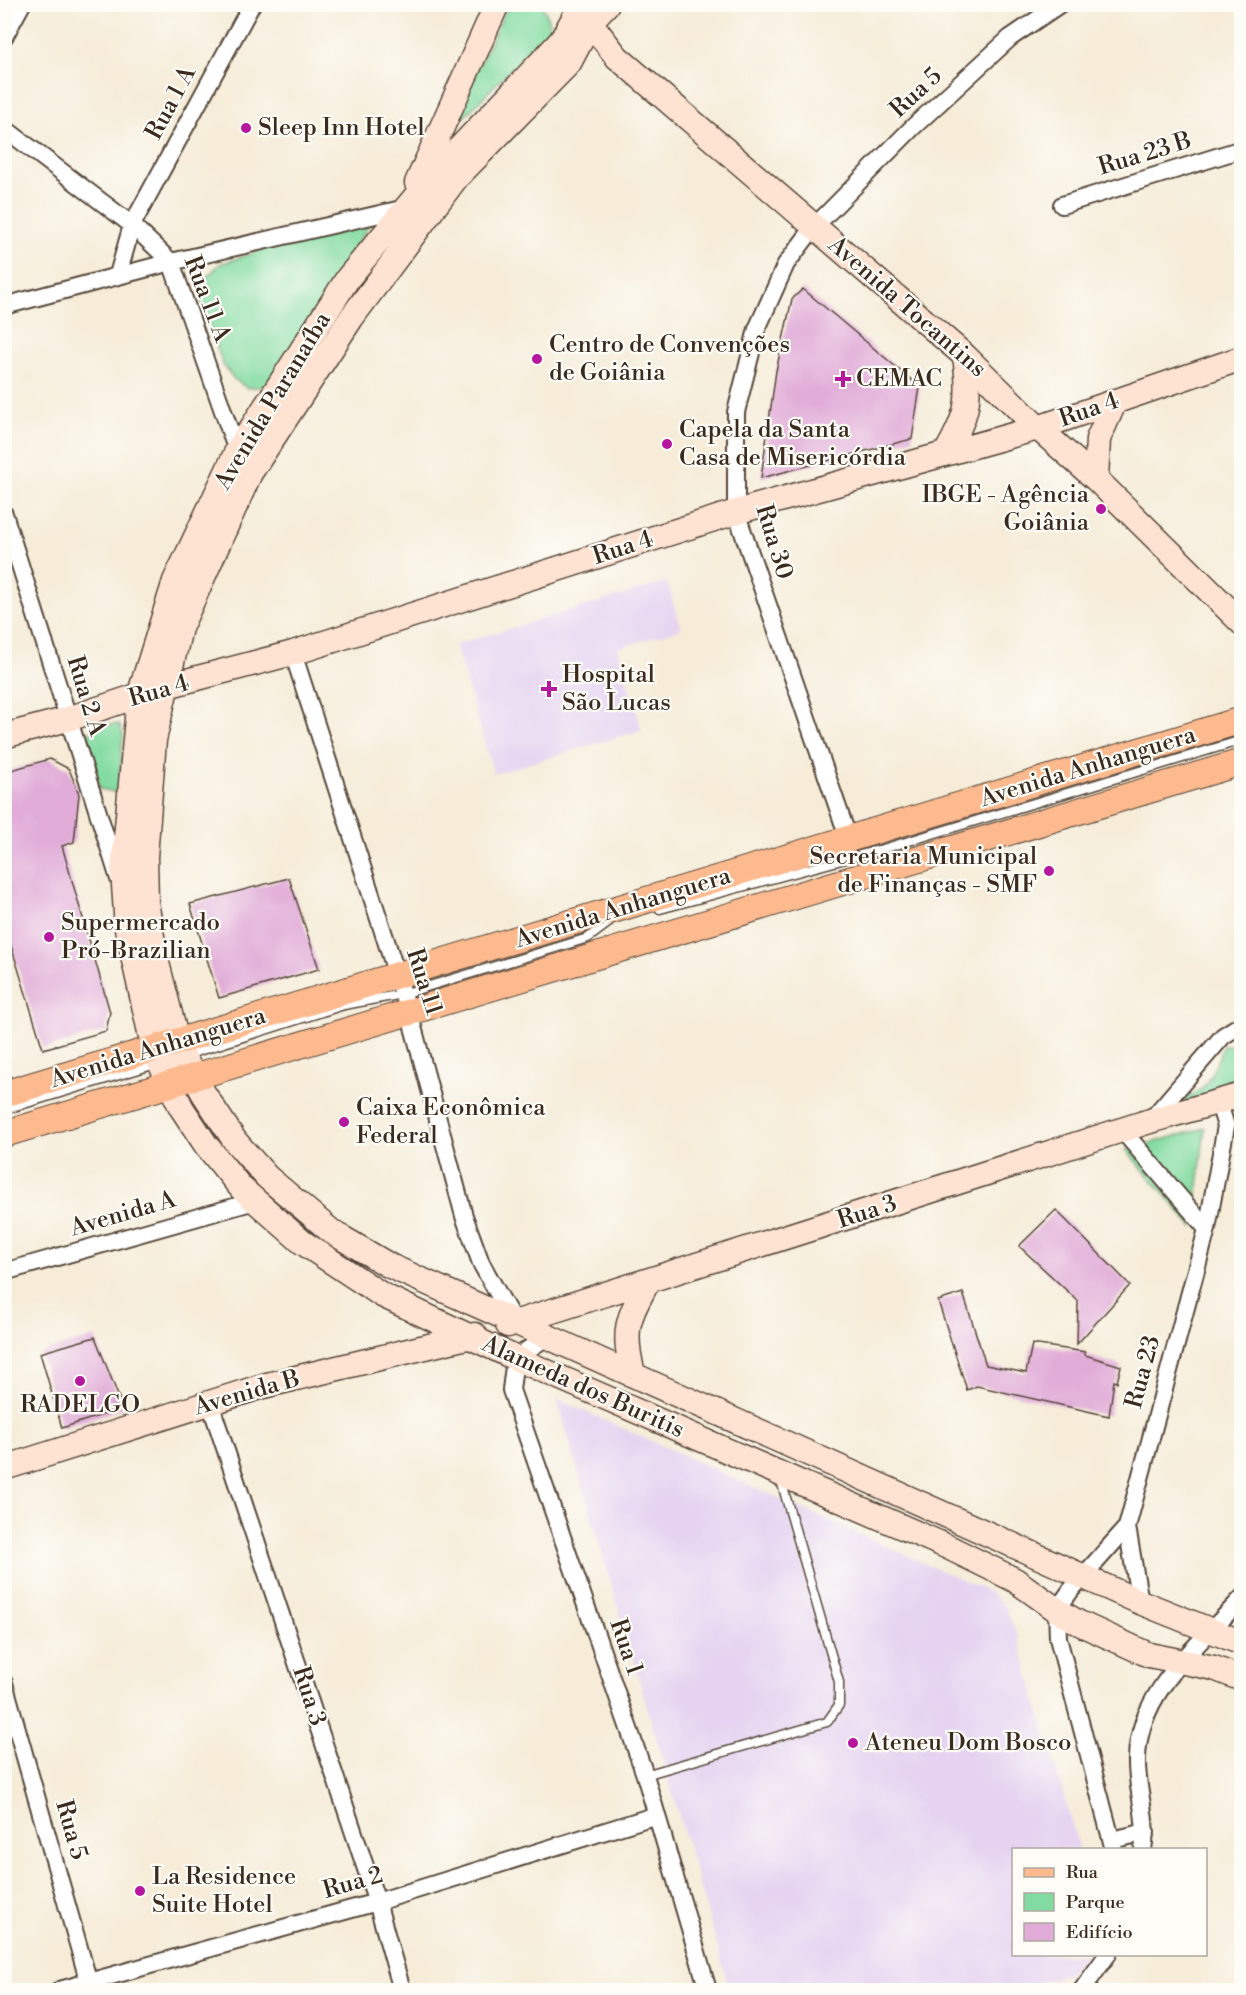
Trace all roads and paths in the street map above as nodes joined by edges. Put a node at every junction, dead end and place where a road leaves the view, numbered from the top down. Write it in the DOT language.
graph roads {
  1 [pos="22,4"];
  2 [pos="252,4"];
  3 [pos="497,4"];
  4 [pos="1060,4"];
  5 [pos="584,9"];
  6 [pos="4,37"];
  7 [pos="4,128"];
  8 [pos="1242,149"];
  9 [pos="1062,205"];
  10 [pos="406,208"];
  11 [pos="132,225"];
  12 [pos="814,226"];
  13 [pos="171,262"];
  14 [pos="118,275"];
  15 [pos="4,306"];
  16 [pos="965,356"];
  17 [pos="1242,358"];
  18 [pos="1116,401"];
  19 [pos="1038,428"];
  20 [pos="237,451"];
  21 [pos="946,453"];
  22 [pos="1096,479"];
  23 [pos="736,512"];
  24 [pos="4,513"];
  25 [pos="1242,623"];
  26 [pos="293,653"];
  27 [pos="167,686"];
  28 [pos="139,696"];
  29 [pos="68,719"];
  30 [pos="1242,720"];
  31 [pos="4,736"];
  32 [pos="1242,740"];
  33 [pos="1242,762"];
  34 [pos="849,840"];
  35 [pos="123,891"];
  36 [pos="653,911"];
  37 [pos="620,920"];
  38 [pos="608,923"];
  39 [pos="402,990"];
  40 [pos="344,1005"];
  41 [pos="1242,1024"];
  42 [pos="172,1062"];
  43 [pos="7,1092"];
  44 [pos="1242,1095"];
  45 [pos="1218,1101"];
  46 [pos="1150,1121"];
  47 [pos="1122,1130"];
  48 [pos="4,1134"];
  49 [pos="255,1201"];
  50 [pos="1207,1229"];
  51 [pos="4,1272"];
  52 [pos="648,1281"];
  53 [pos="492,1330"];
  54 [pos="547,1337"];
  55 [pos="515,1358"];
  56 [pos="633,1374"];
  57 [pos="210,1403"];
  58 [pos="4,1468"];
  59 [pos="778,1473"];
  60 [pos="1127,1527"];
  61 [pos="1084,1576"];
  62 [pos="1242,1598"];
  63 [pos="1140,1602"];
  64 [pos="1057,1611"];
  65 [pos="1213,1630"];
  66 [pos="1242,1642"];
  67 [pos="1179,1663"];
  68 [pos="1242,1679"];
  69 [pos="4,1683"];
  70 [pos="645,1775"];
  71 [pos="657,1815"];
  72 [pos="1146,1832"];
  73 [pos="1113,1845"];
  74 [pos="1143,1848"];
  75 [pos="377,1902"];
  76 [pos="1107,1956"];
  77 [pos="89,1986"];
  78 [pos="60,1990"];
  79 [pos="402,1990"];
  80 [pos="708,1990"];
  81 [pos="1082,1990"];
  1 -- 6 [label="street"];
  2 -- 11 [label="street, Rua 1 A"];
  3 -- 10 [label="main road"];
  4 -- 12 [label="street, Rua 5"];
  5 -- 10 [label="main road, Avenida Paranaíba"];
  5 -- 12 [label="main road, Avenida Tocantins"];
  5 -- 27 [label="main road, Avenida Paranaíba"];
  7 -- 11 [label="street, Rua 11 A"];
  8 -- 9 [label="street, Rua 23 B"];
  10 -- 13 [label="street"];
  10 -- 20 [label="main road, Avenida Paranaíba"];
  11 -- 13 [label="street, Rua 11 A"];
  11 -- 14 [label="street, Rua 1 A"];
  12 -- 16 [label="main road, Avenida Tocantins"];
  12 -- 23 [label="street, Rua 30"];
  13 -- 14 [label="street"];
  13 -- 20 [label="street, Rua 11 A"];
  14 -- 15 [label="street"];
  16 -- 19 [label="main road, Avenida Tocantins"];
  16 -- 21 [label="main road"];
  17 -- 18 [label="main road, Rua 4"];
  18 -- 19 [label="main road, Rua 4"];
  18 -- 22 [label="main road"];
  19 -- 21 [label="main road, Rua 4"];
  19 -- 22 [label="main road, Avenida Tocantins"];
  20 -- 28 [label="main road, Avenida Paranaíba"];
  21 -- 23 [label="main road, Rua 4"];
  22 -- 25 [label="main road, Avenida Tocantins"];
  23 -- 26 [label="main road, Rua 4"];
  23 -- 34 [label="street, Rua 30"];
  24 -- 29 [label="street, Rua 2 A"];
  26 -- 27 [label="main road, Rua 4"];
  26 -- 39 [label="street, Rua 11"];
  27 -- 28 [label="main road, Rua 4"];
  27 -- 42 [label="main road, Avenida Paranaíba"];
  28 -- 29 [label="main road, Rua 4"];
  28 -- 35 [label="main road, Avenida Paranaíba"];
  29 -- 31 [label="main road, Rua 4"];
  29 -- 35 [label="street, Rua 2 A"];
  30 -- 34 [label="main road, Avenida Anhanguera"];
  32 -- 36 [label="lane"];
  33 -- 39 [label="main road, Avenida Anhanguera"];
  34 -- 39 [label="main road, Avenida Anhanguera"];
  35 -- 42 [label="main road, Avenida Paranaíba"];
  37 -- 38 [label="lane"];
  38 -- 39 [label="lane"];
  38 -- 39 [label="lane"];
  39 -- 40 [label="lane"];
  39 -- 40 [label="lane"];
  39 -- 42 [label="main road, Avenida Anhanguera"];
  39 -- 42 [label="main road, Avenida Anhanguera"];
  39 -- 53 [label="street, Rua 11"];
  40 -- 42 [label="lane"];
  41 -- 46 [label="street"];
  42 -- 43 [label="main road, Avenida Anhanguera"];
  42 -- 48 [label="main road, Avenida Anhanguera"];
  42 -- 49 [label="main road, Alameda dos Buritis"];
  42 -- 53 [label="main road, Alameda dos Buritis"];
  44 -- 45 [label="main road, Rua 3"];
  45 -- 46 [label="main road, Rua 3"];
  45 -- 50 [label="street, Rua 23"];
  46 -- 47 [label="main road, Rua 3"];
  47 -- 50 [label="street"];
  47 -- 52 [label="main road, Rua 3"];
  49 -- 51 [label="street, Avenida A"];
  49 -- 53 [label="main road, Alameda dos Buritis"];
  50 -- 60 [label="street, Rua 23"];
  52 -- 53 [label="main road, Rua 3"];
  52 -- 56 [label="main road"];
  53 -- 54 [label="main road, Alameda dos Buritis"];
  53 -- 55 [label="main road, Alameda dos Buritis"];
  53 -- 57 [label="main road, Avenida B"];
  54 -- 55 [label="street"];
  54 -- 56 [label="main road, Alameda dos Buritis"];
  55 -- 59 [label="main road, Alameda dos Buritis"];
  55 -- 70 [label="street, Rua 1"];
  56 -- 61 [label="main road, Alameda dos Buritis"];
  57 -- 58 [label="main road, Avenida B"];
  57 -- 75 [label="street, Rua 3"];
  59 -- 64 [label="main road, Alameda dos Buritis"];
  59 -- 70 [label="lane"];
  60 -- 61 [label="street, Rua 23"];
  60 -- 63 [label="street, Rua 23"];
  61 -- 63 [label="main road, Alameda dos Buritis"];
  61 -- 64 [label="street"];
  62 -- 65 [label="street"];
  63 -- 65 [label="main road, Alameda dos Buritis"];
  64 -- 67 [label="main road, Alameda dos Buritis"];
  64 -- 73 [label="street"];
  65 -- 66 [label="main road, Alameda dos Buritis"];
  65 -- 67 [label="street"];
  67 -- 68 [label="main road, Alameda dos Buritis"];
  67 -- 72 [label="street"];
  69 -- 77 [label="street, Rua 5"];
  70 -- 71 [label="street, Rua 1"];
  71 -- 75 [label="street, Rua 2"];
  71 -- 80 [label="street, Rua 1"];
  72 -- 73 [label="street"];
  72 -- 74 [label="street"];
  75 -- 77 [label="street, Rua 2"];
  75 -- 79 [label="street, Rua 3"];
  76 -- 81 [label="street"];
  77 -- 78 [label="street, Rua 2"];
}
